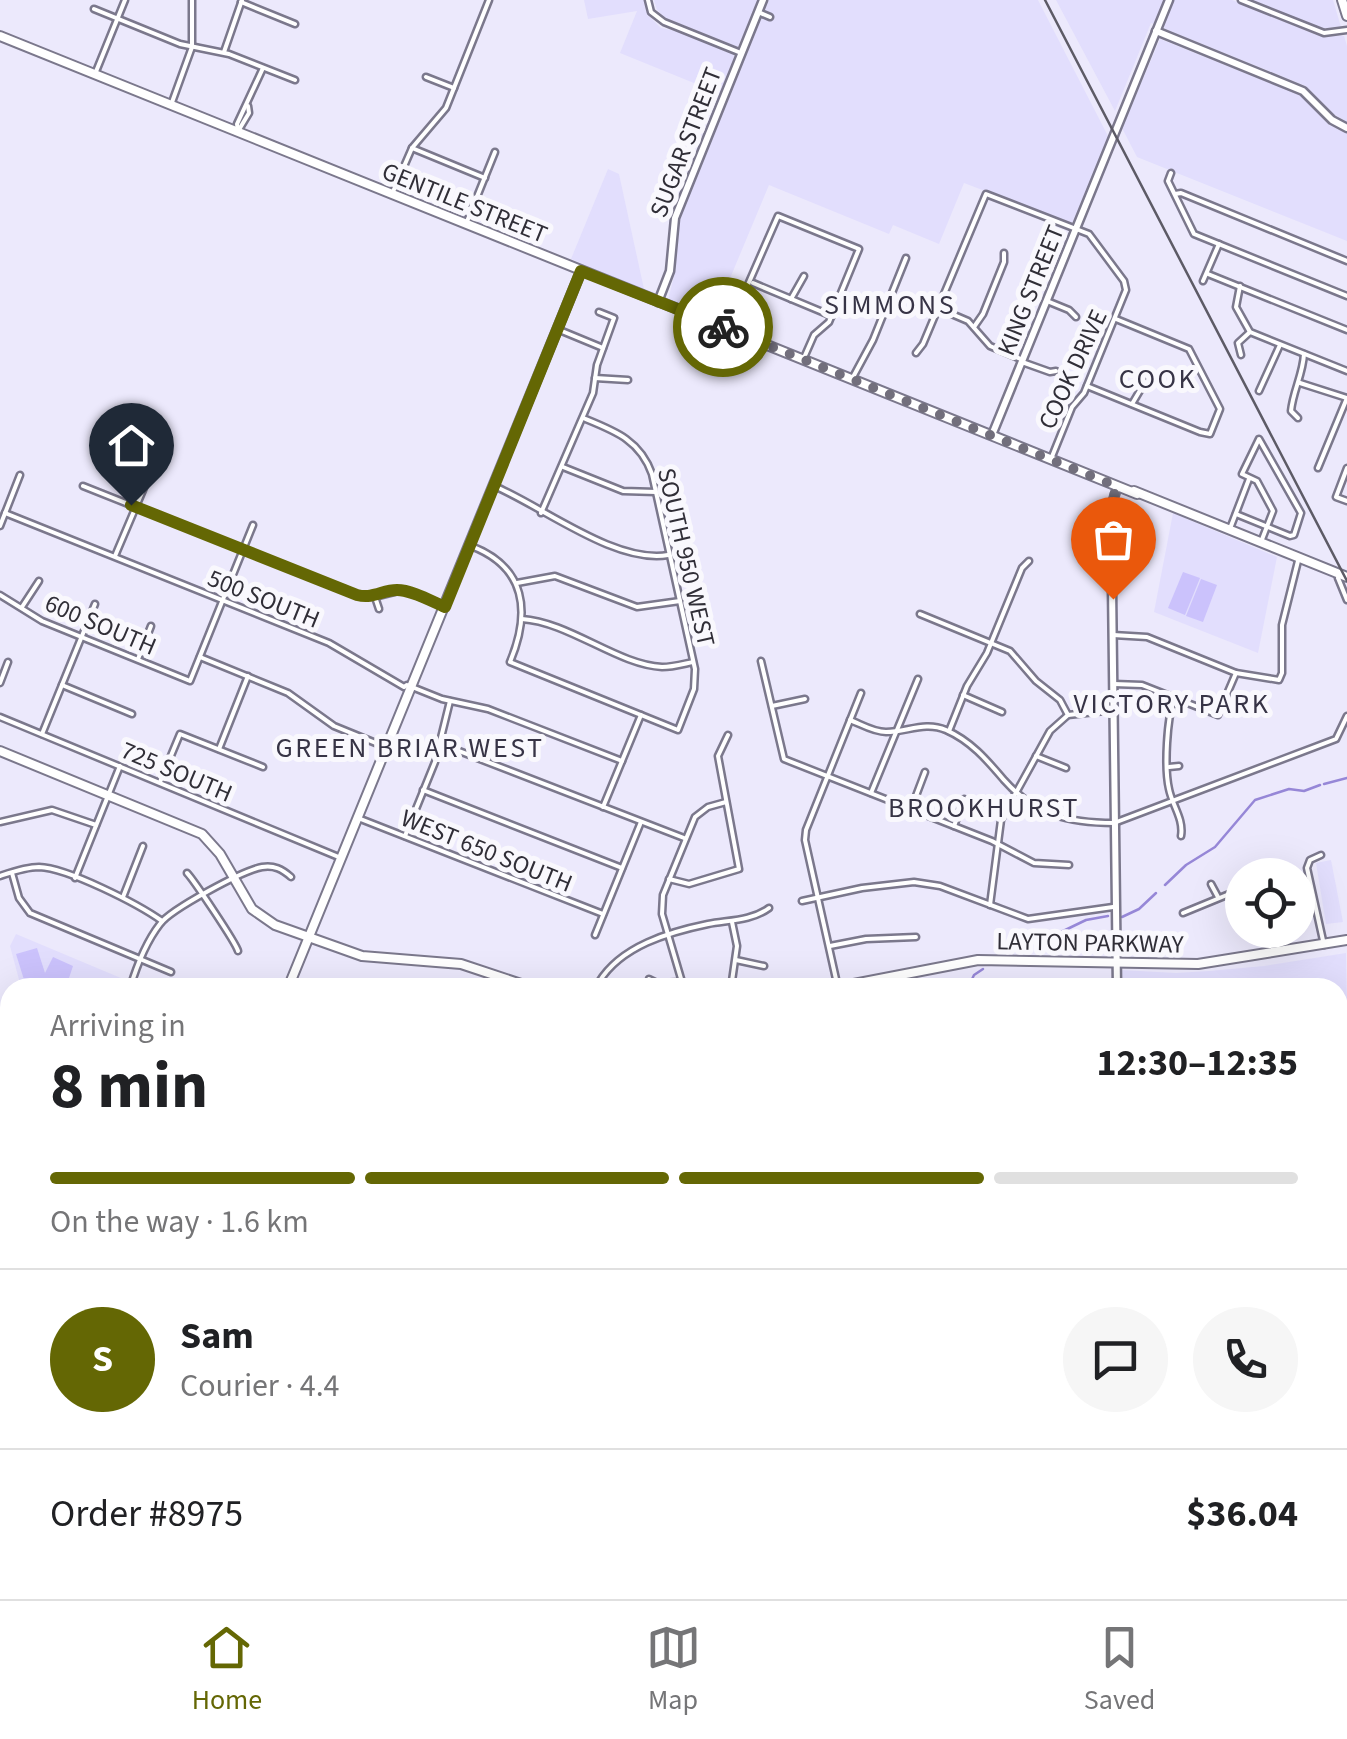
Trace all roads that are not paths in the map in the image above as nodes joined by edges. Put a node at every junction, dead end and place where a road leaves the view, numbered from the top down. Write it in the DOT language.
graph roads {
  1 [pos="125,0"];
  2 [pos="192,0"];
  3 [pos="489,0"];
  4 [pos="648,0"];
  5 [pos="763,0"];
  6 [pos="1169,0"];
  7 [pos="1241,0"];
  8 [pos="1342,0"];
  9 [pos="241,1"];
  10 [pos="94,9"];
  11 [pos="758,12"];
  12 [pos="1347,16"];
  13 [pos="770,18"];
  14 [pos="118,19"];
  15 [pos="295,24"];
  16 [pos="1347,30"];
  17 [pos="1156,31"];
  18 [pos="0,36"];
  19 [pos="192,47"];
  20 [pos="224,52"];
  21 [pos="740,53"];
  22 [pos="264,68"];
  23 [pos="95,74"];
  24 [pos="426,77"];
  25 [pos="295,80"];
  26 [pos="454,88"];
  27 [pos="171,105"];
  28 [pos="1347,128"];
  29 [pos="238,130"];
  30 [pos="412,148"];
  31 [pos="495,152"];
  32 [pos="1171,173"];
  33 [pos="485,178"];
  34 [pos="392,194"];
  35 [pos="1174,194"];
  36 [pos="466,224"];
  37 [pos="1076,229"];
  38 [pos="1219,244"];
  39 [pos="1004,253"];
  40 [pos="906,258"];
  41 [pos="1347,261"];
  42 [pos="581,271"];
  43 [pos="1208,274"];
  44 [pos="804,276"];
  45 [pos="1203,281"];
  46 [pos="751,282"];
  47 [pos="1240,286"];
  48 [pos="1347,296"];
  49 [pos="790,299"];
  50 [pos="1047,301"];
  51 [pos="658,302"];
  52 [pos="938,309"];
  53 [pos="599,312"];
  54 [pos="832,316"];
  55 [pos="1076,316"];
  56 [pos="1115,318"];
  57 [pos="974,327"];
  58 [pos="557,329"];
  59 [pos="729,330"];
  60 [pos="1347,330"];
  61 [pos="1250,332"];
  62 [pos="1280,344"];
  63 [pos="604,348"];
  64 [pos="916,353"];
  65 [pos="1304,354"];
  66 [pos="1241,355"];
  67 [pos="803,360"];
  68 [pos="1023,361"];
  69 [pos="1347,370"];
  70 [pos="1056,371"];
  71 [pos="595,378"];
  72 [pos="852,379"];
  73 [pos="628,380"];
  74 [pos="1145,382"];
  75 [pos="1300,382"];
  76 [pos="1087,386"];
  77 [pos="1259,391"];
  78 [pos="1347,398"];
  79 [pos="1132,404"];
  80 [pos="583,418"];
  81 [pos="1298,418"];
  82 [pos="992,435"];
  83 [pos="1051,458"];
  84 [pos="563,467"];
  85 [pos="1318,468"];
  86 [pos="1347,468"];
  87 [pos="20,474"];
  88 [pos="1250,478"];
  89 [pos="1105,481"];
  90 [pos="146,483"];
  91 [pos="83,486"];
  92 [pos="494,486"];
  93 [pos="1117,488"];
  94 [pos="656,492"];
  95 [pos="1136,493"];
  96 [pos="1347,502"];
  97 [pos="136,507"];
  98 [pos="6,512"];
  99 [pos="542,513"];
  100 [pos="1236,514"];
  101 [pos="253,525"];
  102 [pos="0,526"];
  103 [pos="1267,526"];
  104 [pos="1229,531"];
  105 [pos="1260,543"];
  106 [pos="470,546"];
  107 [pos="244,550"];
  108 [pos="670,555"];
  109 [pos="115,556"];
  110 [pos="1299,559"];
  111 [pos="1029,561"];
  112 [pos="1344,578"];
  113 [pos="39,581"];
  114 [pos="517,584"];
  115 [pos="0,595"];
  116 [pos="376,598"];
  117 [pos="1347,600"];
  118 [pos="223,601"];
  119 [pos="680,601"];
  120 [pos="95,604"];
  121 [pos="445,607"];
  122 [pos="22,608"];
  123 [pos="379,608"];
  124 [pos="923,617"];
  125 [pos="522,619"];
  126 [pos="150,626"];
  127 [pos="1114,635"];
  128 [pos="81,637"];
  129 [pos="992,642"];
  130 [pos="200,657"];
  131 [pos="138,659"];
  132 [pos="761,661"];
  133 [pos="8,662"];
  134 [pos="694,662"];
  135 [pos="1236,673"];
  136 [pos="248,676"];
  137 [pos="918,679"];
  138 [pos="0,683"];
  139 [pos="1114,684"];
  140 [pos="62,685"];
  141 [pos="409,686"];
  142 [pos="861,692"];
  143 [pos="963,695"];
  144 [pos="1174,698"];
  145 [pos="805,700"];
  146 [pos="450,701"];
  147 [pos="772,706"];
  148 [pos="1114,710"];
  149 [pos="1002,712"];
  150 [pos="132,714"];
  151 [pos="641,715"];
  152 [pos="1068,715"];
  153 [pos="1347,716"];
  154 [pos="0,717"];
  155 [pos="850,720"];
  156 [pos="897,730"];
  157 [pos="949,731"];
  158 [pos="42,734"];
  159 [pos="728,736"];
  160 [pos="441,744"];
  161 [pos="386,748"];
  162 [pos="219,749"];
  163 [pos="0,751"];
  164 [pos="1036,756"];
  165 [pos="622,761"];
  166 [pos="120,766"];
  167 [pos="1179,766"];
  168 [pos="262,767"];
  169 [pos="1169,767"];
  170 [pos="1066,768"];
  171 [pos="925,772"];
  172 [pos="826,775"];
  173 [pos="160,782"];
  174 [pos="424,790"];
  175 [pos="1015,791"];
  176 [pos="871,793"];
  177 [pos="108,795"];
  178 [pos="964,799"];
  179 [pos="726,802"];
  180 [pos="1173,802"];
  181 [pos="603,806"];
  182 [pos="911,809"];
  183 [pos="358,818"];
  184 [pos="0,822"];
  185 [pos="641,822"];
  186 [pos="1114,823"];
  187 [pos="96,826"];
  188 [pos="954,826"];
  189 [pos="405,836"];
  190 [pos="1180,836"];
  191 [pos="684,838"];
  192 [pos="996,843"];
  193 [pos="143,846"];
  194 [pos="1321,855"];
  195 [pos="341,858"];
  196 [pos="1314,858"];
  197 [pos="1069,865"];
  198 [pos="622,868"];
  199 [pos="12,872"];
  200 [pos="187,874"];
  201 [pos="0,876"];
  202 [pos="290,877"];
  203 [pos="74,878"];
  204 [pos="234,879"];
  205 [pos="669,879"];
  206 [pos="1210,884"];
  207 [pos="1225,895"];
  208 [pos="203,896"];
  209 [pos="818,897"];
  210 [pos="1218,897"];
  211 [pos="122,898"];
  212 [pos="802,901"];
  213 [pos="990,905"];
  214 [pos="1116,906"];
  215 [pos="769,908"];
  216 [pos="1315,908"];
  217 [pos="1183,913"];
  218 [pos="603,914"];
  219 [pos="162,921"];
  220 [pos="732,922"];
  221 [pos="595,935"];
  222 [pos="668,936"];
  223 [pos="916,937"];
  224 [pos="310,938"];
  225 [pos="1347,940"];
  226 [pos="1324,945"];
  227 [pos="830,946"];
  228 [pos="238,951"];
  229 [pos="140,960"];
  230 [pos="736,960"];
  231 [pos="1117,964"];
  232 [pos="764,966"];
  233 [pos="172,972"];
  234 [pos="134,978"];
  235 [pos="292,978"];
  236 [pos="504,978"];
  237 [pos="602,978"];
  238 [pos="681,978"];
  239 [pos="733,978"];
  240 [pos="835,978"];
  241 [pos="883,978"];
  242 [pos="1117,978"];
  1 -- 14 [label="street"];
  2 -- 19 [label="street"];
  3 -- 26 [label="street"];
  4 -- 21 [label="street"];
  5 -- 11 [label="street, SUGAR STREET"];
  6 -- 17 [label="street, KING STREET"];
  7 -- 16 [label="street"];
  8 -- 12 [label="main road"];
  9 -- 15 [label="street"];
  9 -- 20 [label="street"];
  10 -- 14 [label="street"];
  11 -- 13 [label="street"];
  11 -- 21 [label="street, SUGAR STREET"];
  14 -- 19 [label="street"];
  14 -- 23 [label="street"];
  17 -- 28 [label="street"];
  17 -- 37 [label="street, KING STREET"];
  18 -- 23 [label="main road, GENTILE STREET"];
  19 -- 20 [label="street"];
  19 -- 27 [label="street"];
  20 -- 22 [label="street"];
  21 -- 51 [label="street, SUGAR STREET"];
  22 -- 25 [label="street"];
  22 -- 29 [label="street"];
  23 -- 27 [label="main road, GENTILE STREET"];
  24 -- 26 [label="street"];
  26 -- 30 [label="street"];
  27 -- 29 [label="main road, GENTILE STREET"];
  29 -- 34 [label="main road, GENTILE STREET"];
  30 -- 33 [label="street"];
  30 -- 34 [label="street"];
  31 -- 33 [label="street"];
  32 -- 35 [label="street"];
  33 -- 36 [label="street"];
  34 -- 36 [label="main road, GENTILE STREET"];
  35 -- 38 [label="street"];
  35 -- 41 [label="street"];
  36 -- 42 [label="main road, GENTILE STREET"];
  37 -- 50 [label="street, KING STREET"];
  37 -- 52 [label="street"];
  37 -- 56 [label="street, COOK DRIVE"];
  38 -- 43 [label="street"];
  38 -- 48 [label="street"];
  39 -- 57 [label="street"];
  40 -- 72 [label="street"];
  42 -- 51 [label="main road, GENTILE STREET"];
  42 -- 58 [label="main road"];
  43 -- 45 [label="street"];
  43 -- 47 [label="street"];
  44 -- 49 [label="street"];
  46 -- 49 [label="street"];
  46 -- 54 [label="street"];
  46 -- 59 [label="street"];
  47 -- 60 [label="street"];
  47 -- 61 [label="street"];
  49 -- 54 [label="street"];
  50 -- 55 [label="street"];
  50 -- 68 [label="street, KING STREET"];
  51 -- 59 [label="main road, GENTILE STREET"];
  52 -- 57 [label="street"];
  52 -- 64 [label="street"];
  53 -- 63 [label="street"];
  54 -- 67 [label="street"];
  56 -- 76 [label="street, COOK DRIVE"];
  56 -- 79 [label="street"];
  57 -- 68 [label="street"];
  58 -- 63 [label="street"];
  58 -- 92 [label="main road"];
  59 -- 67 [label="main road, GENTILE STREET"];
  61 -- 62 [label="street"];
  61 -- 66 [label="street"];
  62 -- 65 [label="street"];
  62 -- 77 [label="street"];
  63 -- 71 [label="street"];
  65 -- 69 [label="street"];
  65 -- 75 [label="street"];
  67 -- 72 [label="main road, GENTILE STREET"];
  68 -- 70 [label="street"];
  68 -- 82 [label="street, KING STREET"];
  71 -- 73 [label="street"];
  71 -- 80 [label="street"];
  72 -- 82 [label="main road, GENTILE STREET"];
  74 -- 79 [label="street"];
  75 -- 78 [label="street"];
  75 -- 81 [label="street"];
  76 -- 79 [label="street"];
  76 -- 83 [label="street, COOK DRIVE"];
  78 -- 85 [label="street"];
  80 -- 84 [label="street"];
  80 -- 94 [label="street, SOUTH 950 WEST"];
  82 -- 83 [label="main road, GENTILE STREET"];
  83 -- 89 [label="main road, GENTILE STREET"];
  84 -- 94 [label="street"];
  84 -- 99 [label="street"];
  86 -- 96 [label="street"];
  87 -- 98 [label="street"];
  88 -- 100 [label="street"];
  88 -- 103 [label="street"];
  88 -- 103 [label="street"];
  89 -- 93 [label="main road, GENTILE STREET"];
  89 -- 95 [label="main road, GENTILE STREET"];
  90 -- 97 [label="street"];
  91 -- 97 [label="street"];
  92 -- 99 [label="street"];
  92 -- 106 [label="main road"];
  93 -- 95 [label="main road, GENTILE STREET"];
  93 -- 127 [label="street"];
  94 -- 108 [label="street, SOUTH 950 WEST"];
  95 -- 104 [label="main road, GENTILE STREET"];
  97 -- 107 [label="street"];
  97 -- 109 [label="street"];
  98 -- 102 [label="street"];
  98 -- 109 [label="street, 500 SOUTH"];
  99 -- 108 [label="street"];
  100 -- 103 [label="street"];
  100 -- 104 [label="street"];
  101 -- 107 [label="street"];
  103 -- 105 [label="street"];
  104 -- 105 [label="main road, GENTILE STREET"];
  105 -- 110 [label="main road, GENTILE STREET"];
  106 -- 114 [label="street"];
  106 -- 121 [label="main road"];
  107 -- 116 [label="street"];
  107 -- 118 [label="street"];
  108 -- 119 [label="street, SOUTH 950 WEST"];
  109 -- 118 [label="street, 500 SOUTH"];
  110 -- 112 [label="main road, GENTILE STREET"];
  110 -- 135 [label="street"];
  111 -- 129 [label="street"];
  112 -- 117 [label="street"];
  113 -- 122 [label="street"];
  114 -- 119 [label="street"];
  114 -- 125 [label="street"];
  115 -- 122 [label="street, 600 SOUTH"];
  116 -- 121 [label="street"];
  116 -- 123 [label="street"];
  118 -- 130 [label="street"];
  118 -- 141 [label="street, 500 SOUTH"];
  119 -- 134 [label="street, SOUTH 950 WEST"];
  120 -- 128 [label="street"];
  121 -- 141 [label="main road"];
  122 -- 128 [label="street, 600 SOUTH"];
  124 -- 129 [label="street"];
  125 -- 134 [label="street"];
  125 -- 151 [label="street"];
  126 -- 131 [label="street"];
  127 -- 135 [label="street"];
  127 -- 139 [label="street"];
  128 -- 131 [label="street, 600 SOUTH"];
  128 -- 140 [label="street"];
  129 -- 143 [label="street"];
  129 -- 152 [label="street"];
  130 -- 131 [label="street, 600 SOUTH"];
  130 -- 136 [label="street"];
  132 -- 147 [label="street"];
  133 -- 138 [label="street"];
  134 -- 151 [label="street, SOUTH 950 WEST"];
  135 -- 144 [label="street"];
  136 -- 161 [label="street"];
  136 -- 162 [label="street"];
  137 -- 156 [label="street"];
  139 -- 144 [label="street"];
  139 -- 148 [label="street"];
  140 -- 150 [label="street"];
  140 -- 158 [label="street"];
  141 -- 146 [label="street, 500 SOUTH"];
  141 -- 161 [label="main road"];
  142 -- 155 [label="street"];
  143 -- 149 [label="street"];
  143 -- 157 [label="street"];
  144 -- 169 [label="street"];
  145 -- 147 [label="street"];
  146 -- 160 [label="street"];
  146 -- 165 [label="street, 500 SOUTH"];
  147 -- 172 [label="street"];
  148 -- 152 [label="street"];
  148 -- 186 [label="street"];
  151 -- 165 [label="street"];
  152 -- 164 [label="street"];
  153 -- 180 [label="street"];
  154 -- 158 [label="street, 725 SOUTH"];
  155 -- 156 [label="street"];
  155 -- 172 [label="street"];
  156 -- 157 [label="street"];
  156 -- 176 [label="street"];
  157 -- 175 [label="street"];
  158 -- 166 [label="street, 725 SOUTH"];
  159 -- 179 [label="street"];
  160 -- 174 [label="street"];
  160 -- 181 [label="street"];
  161 -- 183 [label="main road"];
  162 -- 168 [label="street"];
  162 -- 173 [label="street"];
  163 -- 177 [label="main road"];
  164 -- 170 [label="street"];
  164 -- 175 [label="street"];
  165 -- 181 [label="street"];
  166 -- 173 [label="street, 725 SOUTH"];
  166 -- 177 [label="street"];
  167 -- 169 [label="street"];
  169 -- 180 [label="street"];
  171 -- 182 [label="street"];
  172 -- 176 [label="street"];
  172 -- 209 [label="street"];
  173 -- 195 [label="street, 725 SOUTH"];
  174 -- 189 [label="street"];
  174 -- 198 [label="street"];
  175 -- 186 [label="street"];
  175 -- 192 [label="street"];
  176 -- 182 [label="street"];
  177 -- 187 [label="street"];
  177 -- 204 [label="main road"];
  178 -- 188 [label="street"];
  179 -- 191 [label="street"];
  179 -- 205 [label="street"];
  180 -- 186 [label="street"];
  180 -- 190 [label="street"];
  181 -- 185 [label="street"];
  182 -- 188 [label="street"];
  183 -- 189 [label="street, WEST 650 SOUTH"];
  183 -- 195 [label="main road"];
  184 -- 187 [label="street"];
  185 -- 191 [label="street"];
  185 -- 198 [label="street"];
  186 -- 214 [label="street"];
  187 -- 203 [label="street"];
  188 -- 192 [label="street"];
  189 -- 218 [label="street, WEST 650 SOUTH"];
  191 -- 205 [label="street"];
  192 -- 197 [label="street"];
  192 -- 213 [label="street"];
  193 -- 211 [label="street"];
  194 -- 196 [label="street"];
  195 -- 224 [label="main road"];
  198 -- 218 [label="street"];
  199 -- 201 [label="street"];
  199 -- 203 [label="street"];
  199 -- 229 [label="street"];
  200 -- 208 [label="street"];
  202 -- 204 [label="street"];
  203 -- 211 [label="street"];
  204 -- 208 [label="street"];
  204 -- 224 [label="main road"];
  205 -- 222 [label="street"];
  206 -- 210 [label="street"];
  207 -- 210 [label="street"];
  208 -- 219 [label="street"];
  208 -- 228 [label="street"];
  209 -- 212 [label="street"];
  209 -- 213 [label="street"];
  209 -- 227 [label="street"];
  210 -- 217 [label="street"];
  211 -- 219 [label="street"];
  213 -- 214 [label="street"];
  214 -- 231 [label="street"];
  215 -- 220 [label="street"];
  216 -- 226 [label="street"];
  218 -- 221 [label="street"];
  219 -- 229 [label="street"];
  220 -- 222 [label="street"];
  220 -- 230 [label="street"];
  222 -- 237 [label="street"];
  222 -- 238 [label="street"];
  223 -- 227 [label="street"];
  224 -- 235 [label="main road"];
  224 -- 236 [label="main road"];
  225 -- 226 [label="main road, LAYTON PARKWAY"];
  226 -- 231 [label="main road, LAYTON PARKWAY"];
  227 -- 240 [label="street"];
  229 -- 233 [label="street"];
  229 -- 234 [label="street"];
  230 -- 232 [label="street"];
  230 -- 239 [label="street"];
  231 -- 241 [label="main road, LAYTON PARKWAY"];
  231 -- 242 [label="street"];
}
